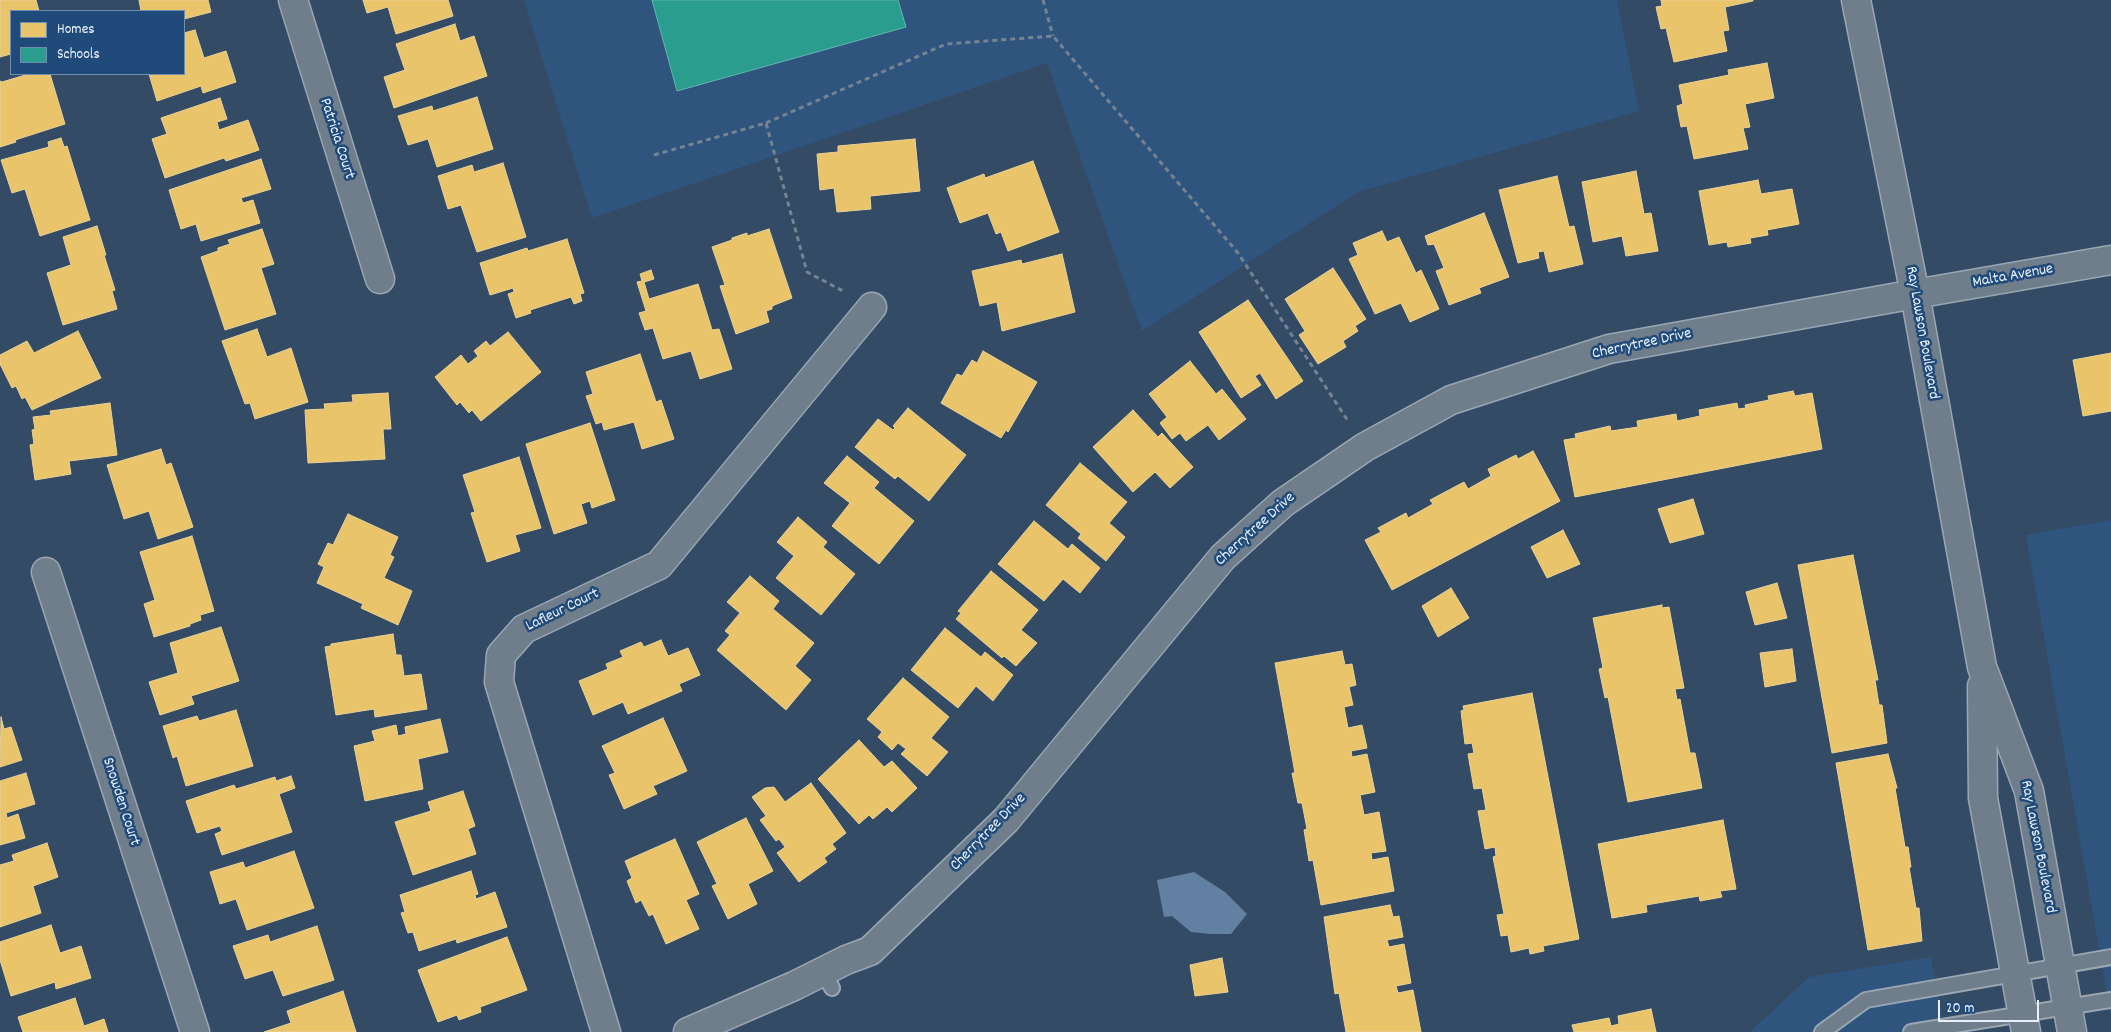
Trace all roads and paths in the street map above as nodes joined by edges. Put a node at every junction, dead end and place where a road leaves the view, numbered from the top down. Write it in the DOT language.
graph roads {
  1 [pos="293,0"];
  2 [pos="1043,0"];
  3 [pos="1856,0"];
  4 [pos="1053,36"];
  5 [pos="766,123"];
  6 [pos="654,154"];
  7 [pos="2111,260"];
  8 [pos="380,278"];
  9 [pos="1915,294"];
  10 [pos="872,307"];
  11 [pos="1365,447"];
  12 [pos="46,572"];
  13 [pos="1982,667"];
  14 [pos="2111,957"];
  15 [pos="2060,966"];
  16 [pos="2014,974"];
  17 [pos="2111,1000"];
  18 [pos="2070,1019"];
  19 [pos="2024,1023"];
  20 [pos="195,1032"];
  21 [pos="606,1032"];
  22 [pos="688,1032"];
  23 [pos="1822,1032"];
  24 [pos="1911,1032"];
  1 -- 8 [label="street, Patricia Court"];
  2 -- 4 [label="path"];
  3 -- 9 [label="street, Ray Lawson Boulevard"];
  4 -- 5 [label="path"];
  4 -- 11 [label="path"];
  5 -- 6 [label="path"];
  5 -- 10 [label="path"];
  7 -- 9 [label="street, Malta Avenue"];
  9 -- 11 [label="street, Cherrytree Drive"];
  9 -- 13 [label="street, Ray Lawson Boulevard"];
  10 -- 21 [label="street, Lafleur Court"];
  11 -- 22 [label="street, Cherrytree Drive"];
  12 -- 20 [label="street, Snowden Court"];
  13 -- 15 [label="street, Ray Lawson Boulevard"];
  13 -- 16 [label="street, Ray Lawson Boulevard"];
  14 -- 15 [label="lane"];
  15 -- 16 [label="lane"];
  15 -- 18 [label="street, Ray Lawson Boulevard"];
  16 -- 19 [label="street, Ray Lawson Boulevard"];
  16 -- 23 [label="lane"];
  17 -- 18 [label="lane"];
  18 -- 19 [label="lane"];
  19 -- 24 [label="lane"];
}
